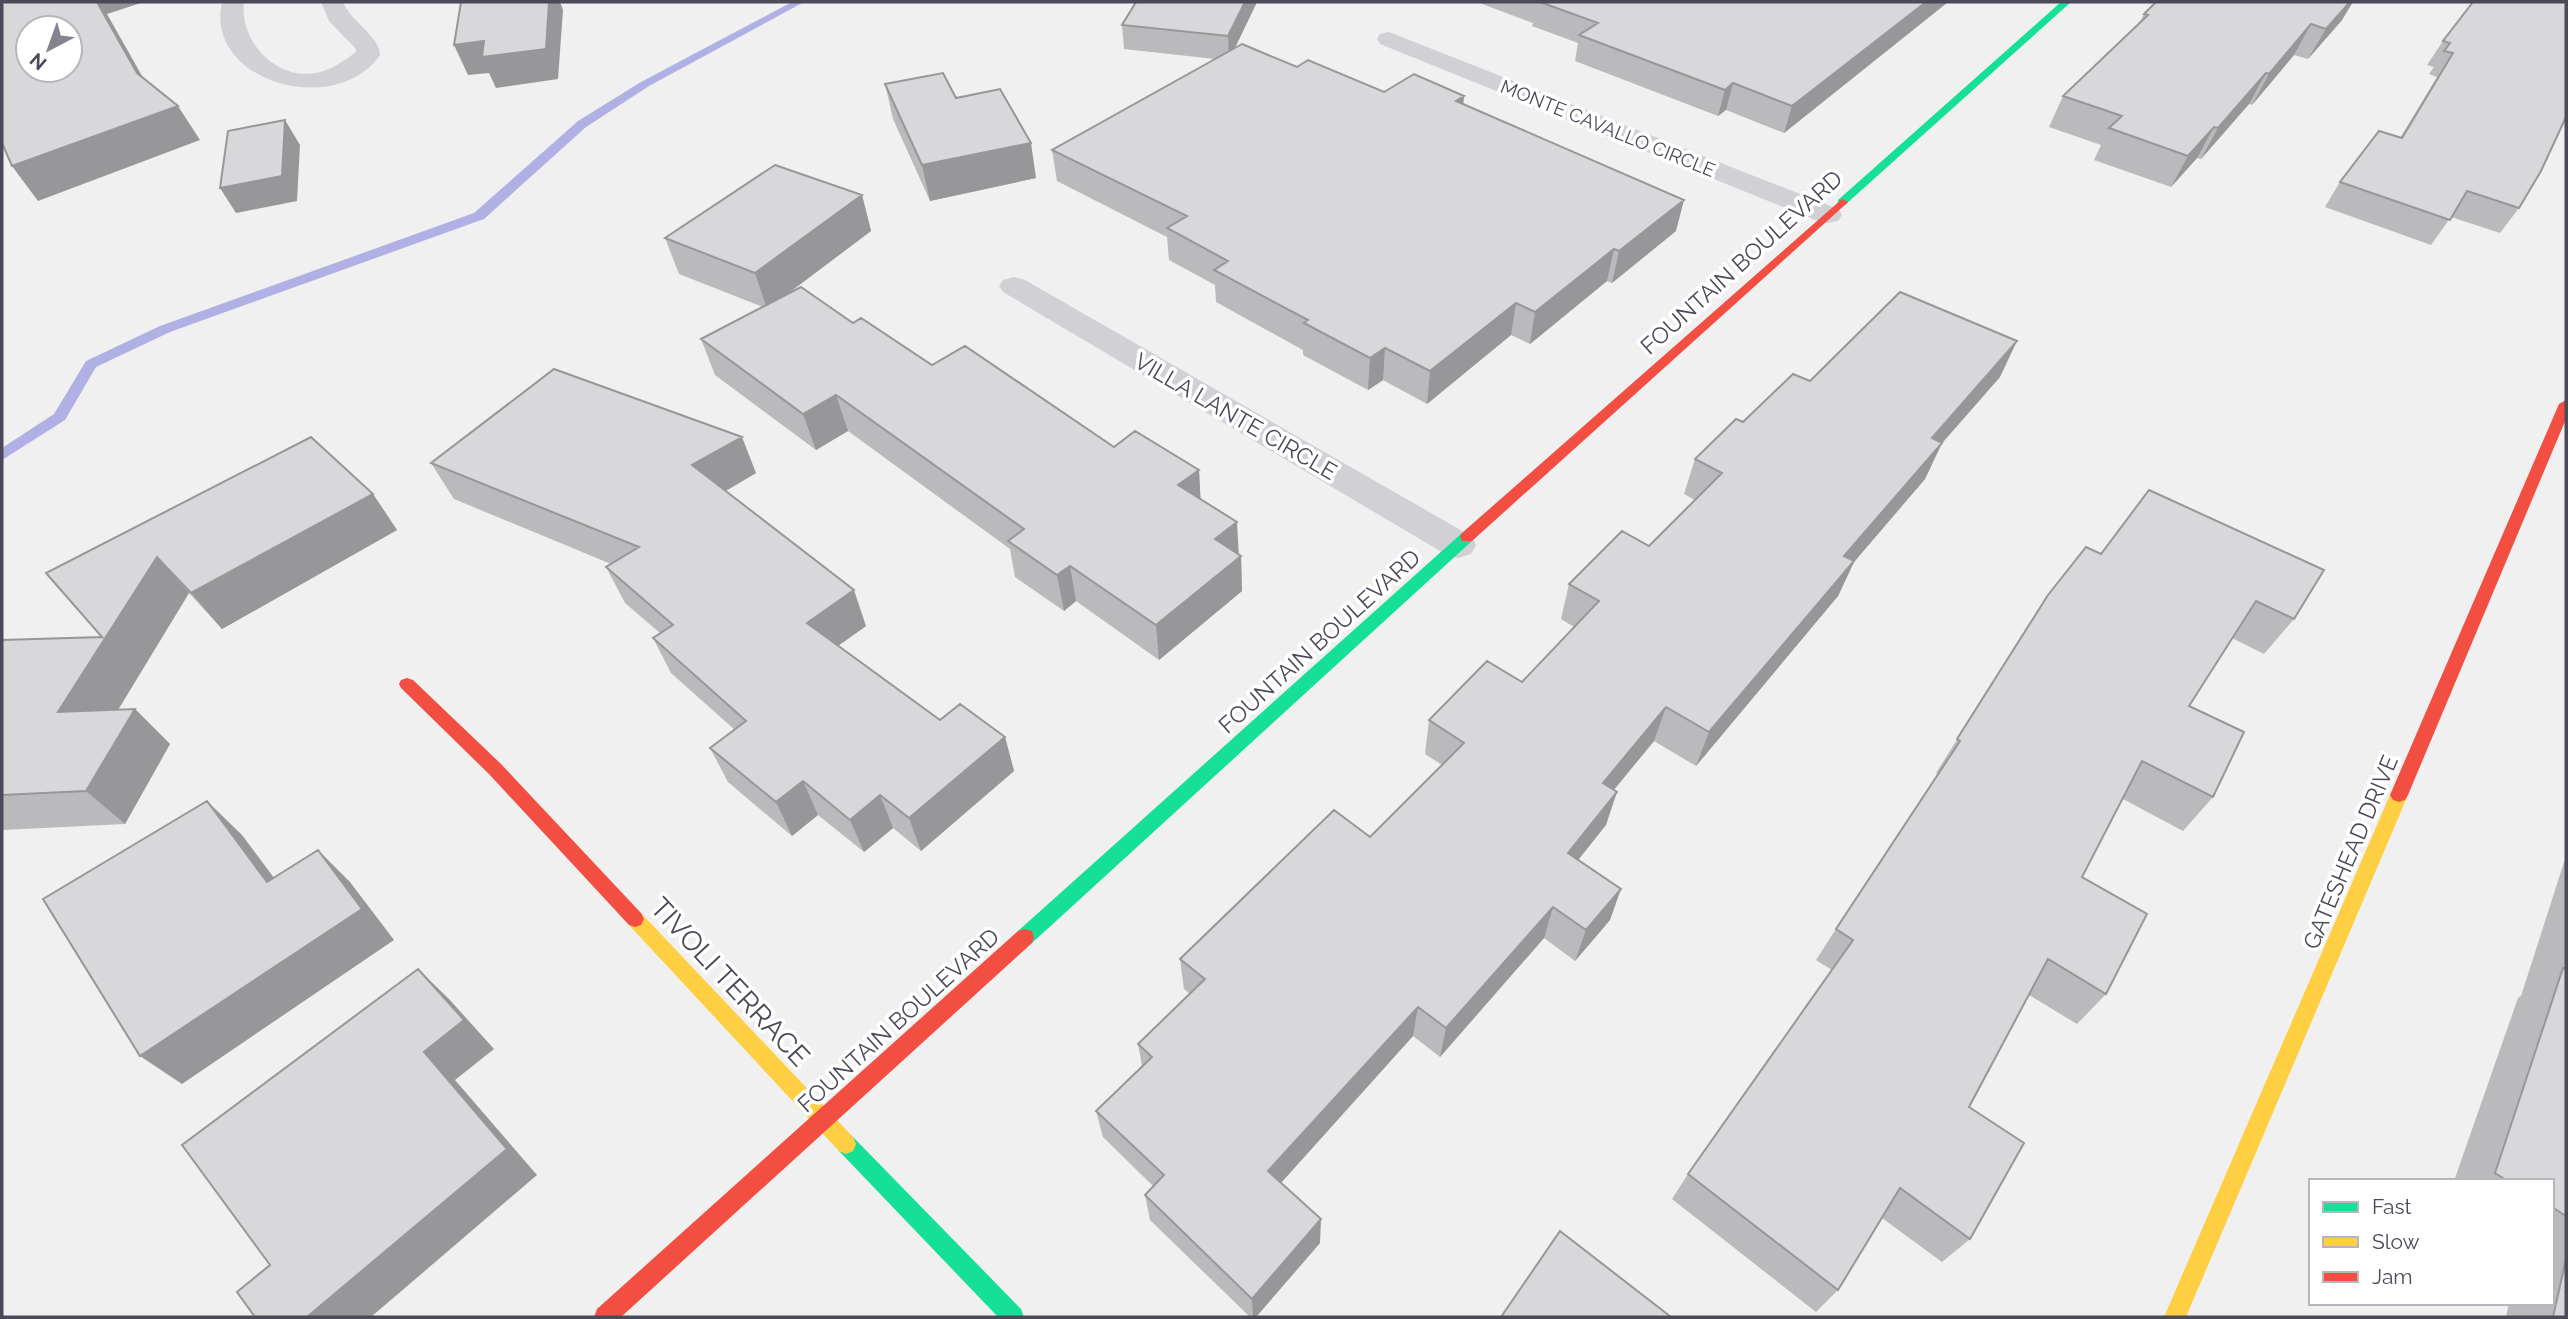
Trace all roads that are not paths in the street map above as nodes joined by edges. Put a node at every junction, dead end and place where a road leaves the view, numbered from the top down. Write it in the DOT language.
graph roads {
  1 [pos="233,2"];
  2 [pos="332,2"];
  3 [pos="2066,2"];
  4 [pos="1389,39"];
  5 [pos="1828,215"];
  6 [pos="1014,286"];
  7 [pos="2566,404"];
  8 [pos="1458,545"];
  9 [pos="407,684"];
  10 [pos="822,1119"];
  11 [pos="605,1317"];
  12 [pos="1013,1317"];
  13 [pos="2175,1317"];
  1 -- 2 [label="street"];
  3 -- 5 [label="street, FOUNTAIN BOULEVARD"];
  4 -- 5 [label="street, MONTE CAVALLO CIRCLE"];
  5 -- 8 [label="street, FOUNTAIN BOULEVARD"];
  6 -- 8 [label="street, VILLA LANTE CIRCLE"];
  7 -- 13 [label="street, GATESHEAD DRIVE"];
  8 -- 10 [label="street, FOUNTAIN BOULEVARD"];
  9 -- 10 [label="street, TIVOLI TERRACE"];
  10 -- 11 [label="street, FOUNTAIN BOULEVARD"];
  10 -- 12 [label="street, TIVOLI TERRACE"];
}
